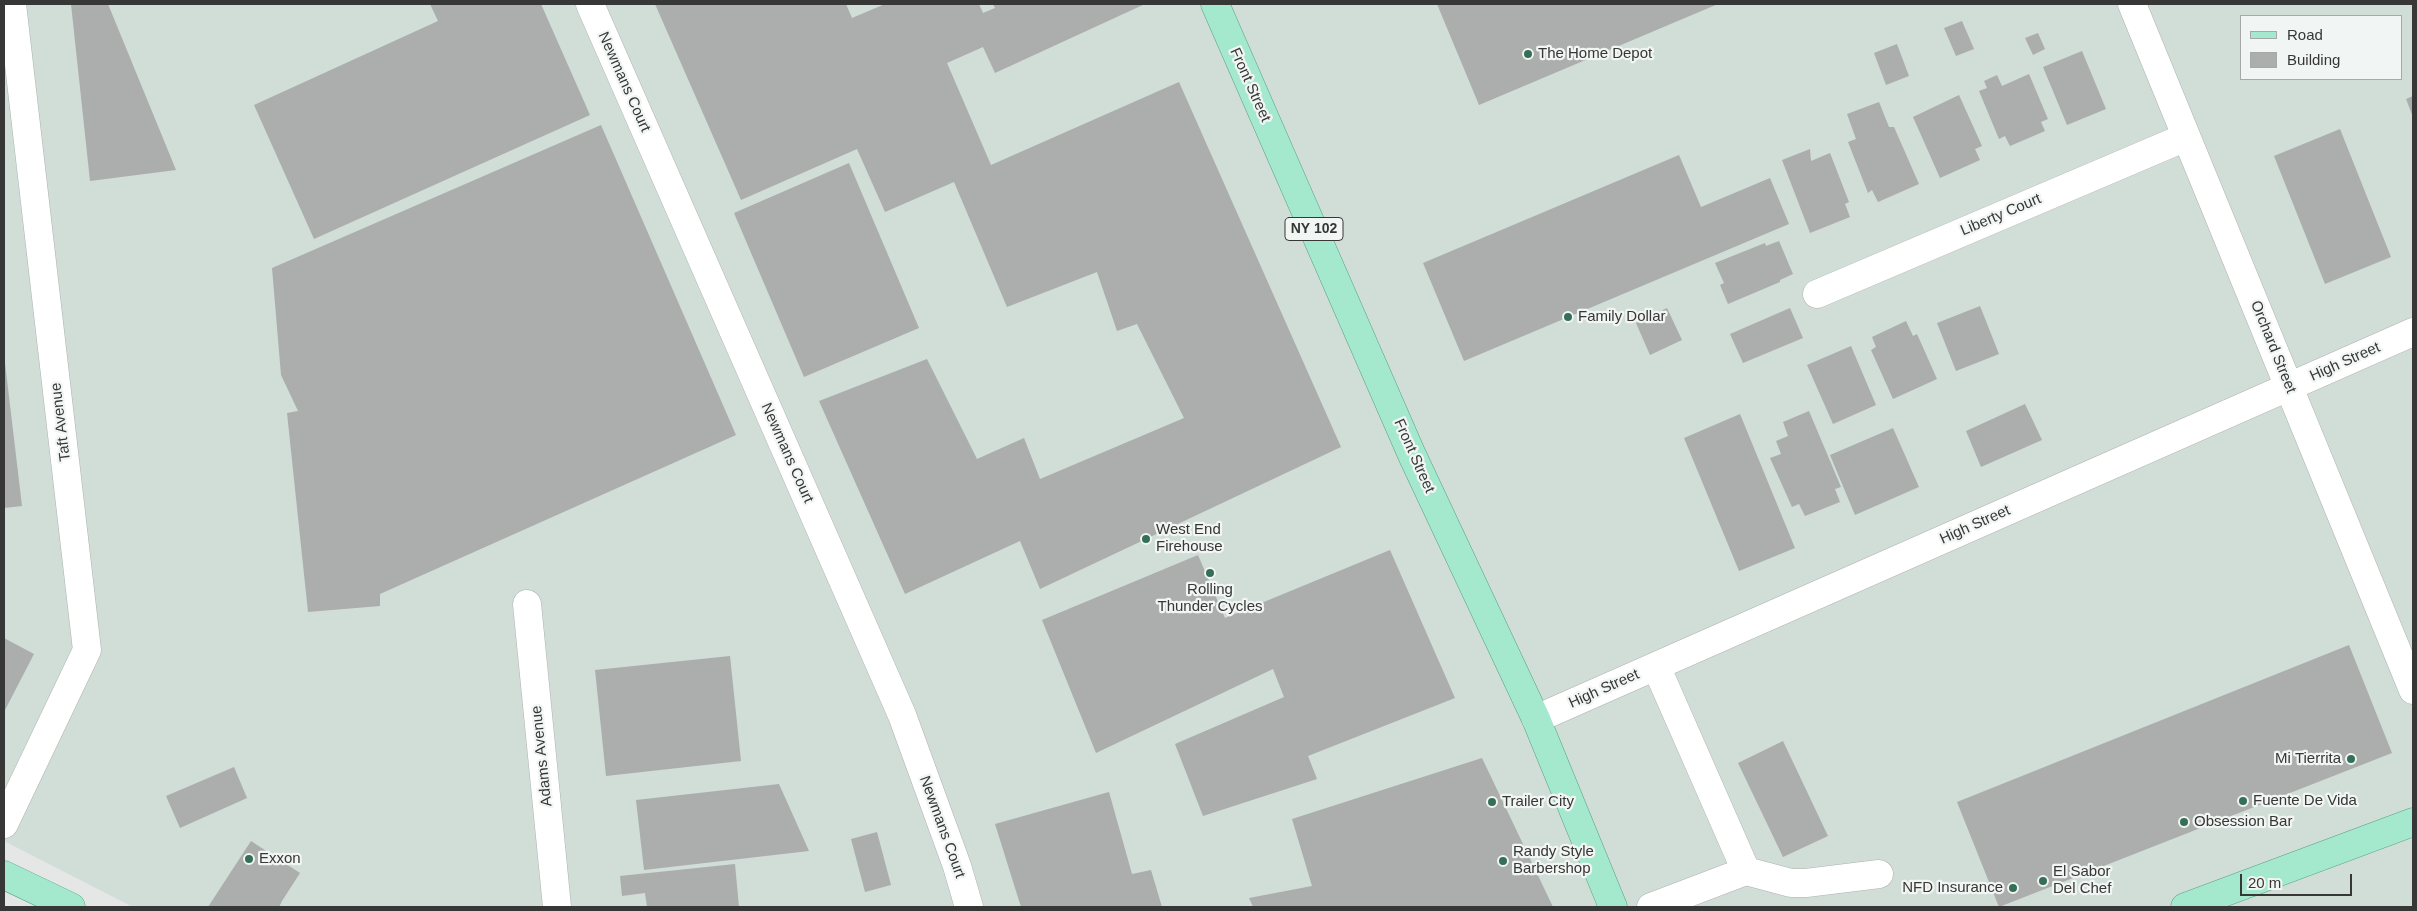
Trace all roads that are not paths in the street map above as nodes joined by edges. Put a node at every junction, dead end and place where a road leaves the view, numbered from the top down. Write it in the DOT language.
graph roads {
  1 [pos="12,4"];
  2 [pos="590,4"];
  3 [pos="1215,4"];
  4 [pos="2132,4"];
  5 [pos="2186,137"];
  6 [pos="1817,294"];
  7 [pos="2413,332"];
  8 [pos="2289,386"];
  9 [pos="528,604"];
  10 [pos="1656,666"];
  11 [pos="2413,690"];
  12 [pos="1536,719"];
  13 [pos="2413,822"];
  14 [pos="4,824"];
  15 [pos="1746,871"];
  16 [pos="1879,874"];
  17 [pos="4,875"];
  18 [pos="71,907"];
  19 [pos="557,907"];
  20 [pos="970,907"];
  21 [pos="1613,907"];
  22 [pos="1650,907"];
  23 [pos="2185,907"];
  1 -- 14 [label="street, Taft Avenue"];
  2 -- 20 [label="street, Newmans Court"];
  3 -- 12 [label="main road, Front Street / NY 102"];
  4 -- 5 [label="street, Orchard Street"];
  5 -- 6 [label="street, Liberty Court"];
  5 -- 8 [label="street, Orchard Street"];
  7 -- 8 [label="street, High Street"];
  8 -- 10 [label="street, High Street"];
  8 -- 11 [label="street, Orchard Street"];
  9 -- 19 [label="street, Adams Avenue"];
  10 -- 12 [label="street, High Street"];
  10 -- 15 [label="street"];
  12 -- 21 [label="main road, Front Street / NY 102"];
  13 -- 23 [label="main road"];
  15 -- 16 [label="street"];
  15 -- 22 [label="street"];
  17 -- 18 [label="main road"];
}
